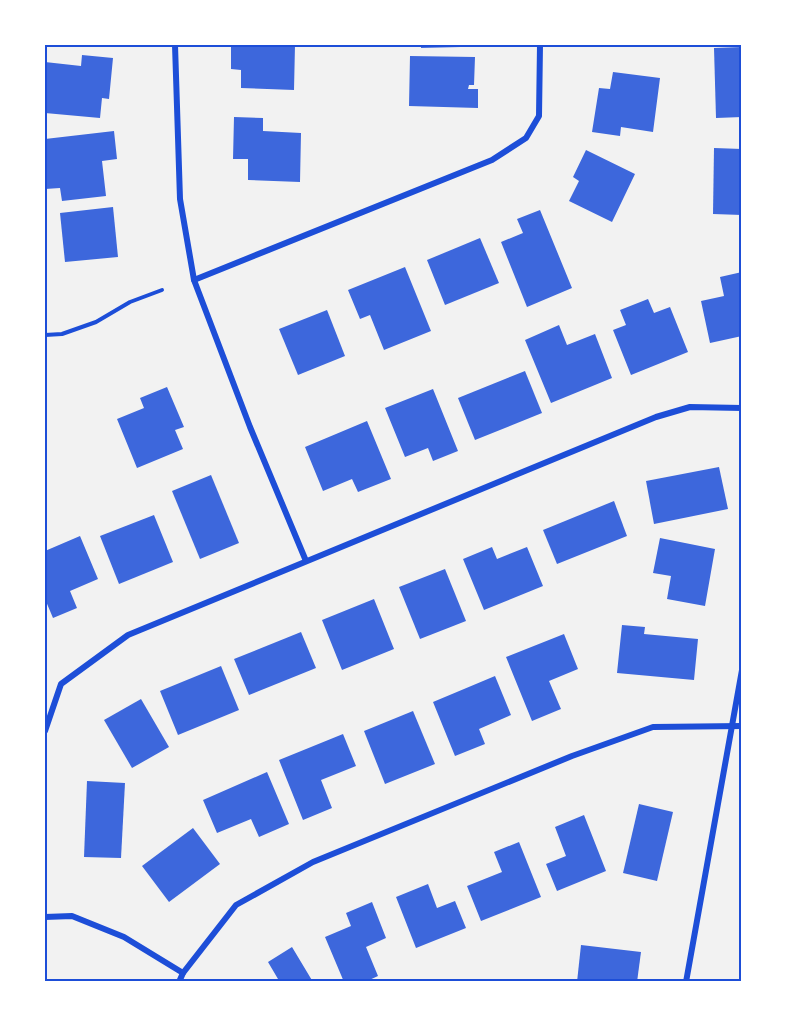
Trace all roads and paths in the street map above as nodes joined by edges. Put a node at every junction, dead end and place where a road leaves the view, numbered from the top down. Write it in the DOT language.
graph roads {
  1 [pos="175,45"];
  2 [pos="540,45"];
  3 [pos="194,280"];
  4 [pos="162,290"];
  5 [pos="45,335"];
  6 [pos="742,408"];
  7 [pos="306,561"];
  8 [pos="742,670"];
  9 [pos="732,725"];
  10 [pos="742,726"];
  11 [pos="45,731"];
  12 [pos="45,917"];
  13 [pos="183,973"];
  14 [pos="179,982"];
  15 [pos="686,982"];
  1 -- 3 [label="street"];
  2 -- 3 [label="street"];
  3 -- 7 [label="street"];
  4 -- 5 [label="path"];
  6 -- 7 [label="street"];
  7 -- 11 [label="street"];
  8 -- 9 [label="street"];
  9 -- 10 [label="street"];
  9 -- 13 [label="street"];
  9 -- 15 [label="street"];
  12 -- 13 [label="street"];
  13 -- 14 [label="street"];
}
